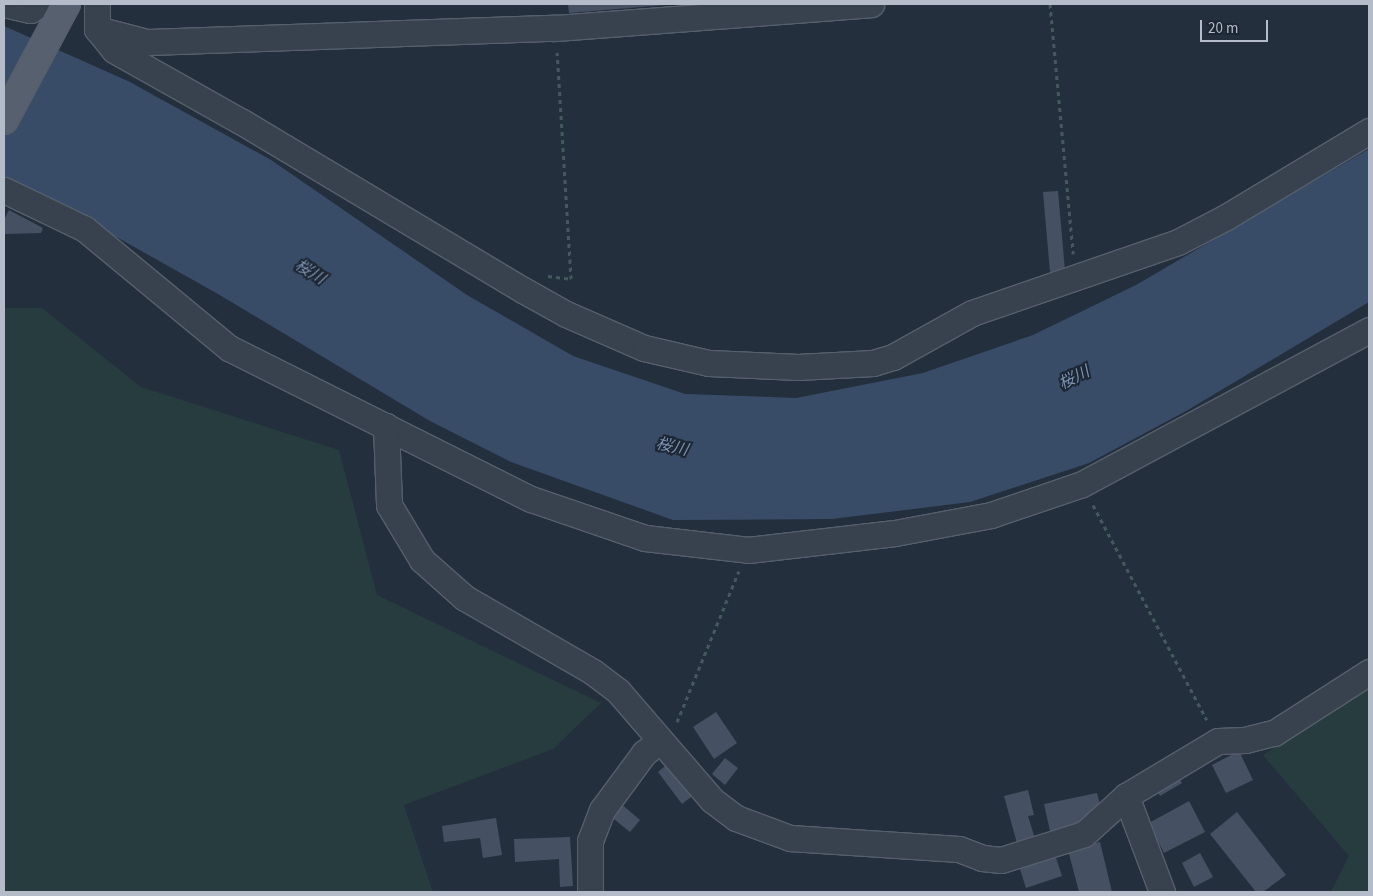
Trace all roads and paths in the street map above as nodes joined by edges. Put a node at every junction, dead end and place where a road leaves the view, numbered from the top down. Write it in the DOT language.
graph roads {
  1 [pos="4,4"];
  2 [pos="40,4"];
  3 [pos="66,4"];
  4 [pos="97,4"];
  5 [pos="872,4"];
  6 [pos="1050,4"];
  7 [pos="556,28"];
  8 [pos="97,29"];
  9 [pos="4,120"];
  10 [pos="1369,131"];
  11 [pos="4,190"];
  12 [pos="571,279"];
  13 [pos="1075,280"];
  14 [pos="1369,330"];
  15 [pos="386,426"];
  16 [pos="1082,484"];
  17 [pos="748,550"];
  18 [pos="1369,672"];
  19 [pos="1218,740"];
  20 [pos="660,741"];
  21 [pos="1126,796"];
  22 [pos="590,892"];
  23 [pos="1162,892"];
  1 -- 2 [label="street"];
  3 -- 9 [label="main road"];
  4 -- 8 [label="street"];
  5 -- 7 [label="street"];
  6 -- 13 [label="path"];
  7 -- 8 [label="street"];
  7 -- 12 [label="path"];
  8 -- 13 [label="street"];
  10 -- 13 [label="street"];
  11 -- 15 [label="street"];
  14 -- 16 [label="street"];
  15 -- 17 [label="street"];
  15 -- 20 [label="street"];
  16 -- 17 [label="street"];
  16 -- 19 [label="path"];
  17 -- 20 [label="path"];
  18 -- 19 [label="street"];
  19 -- 21 [label="street"];
  20 -- 21 [label="street"];
  20 -- 22 [label="street"];
  21 -- 23 [label="street"];
}
